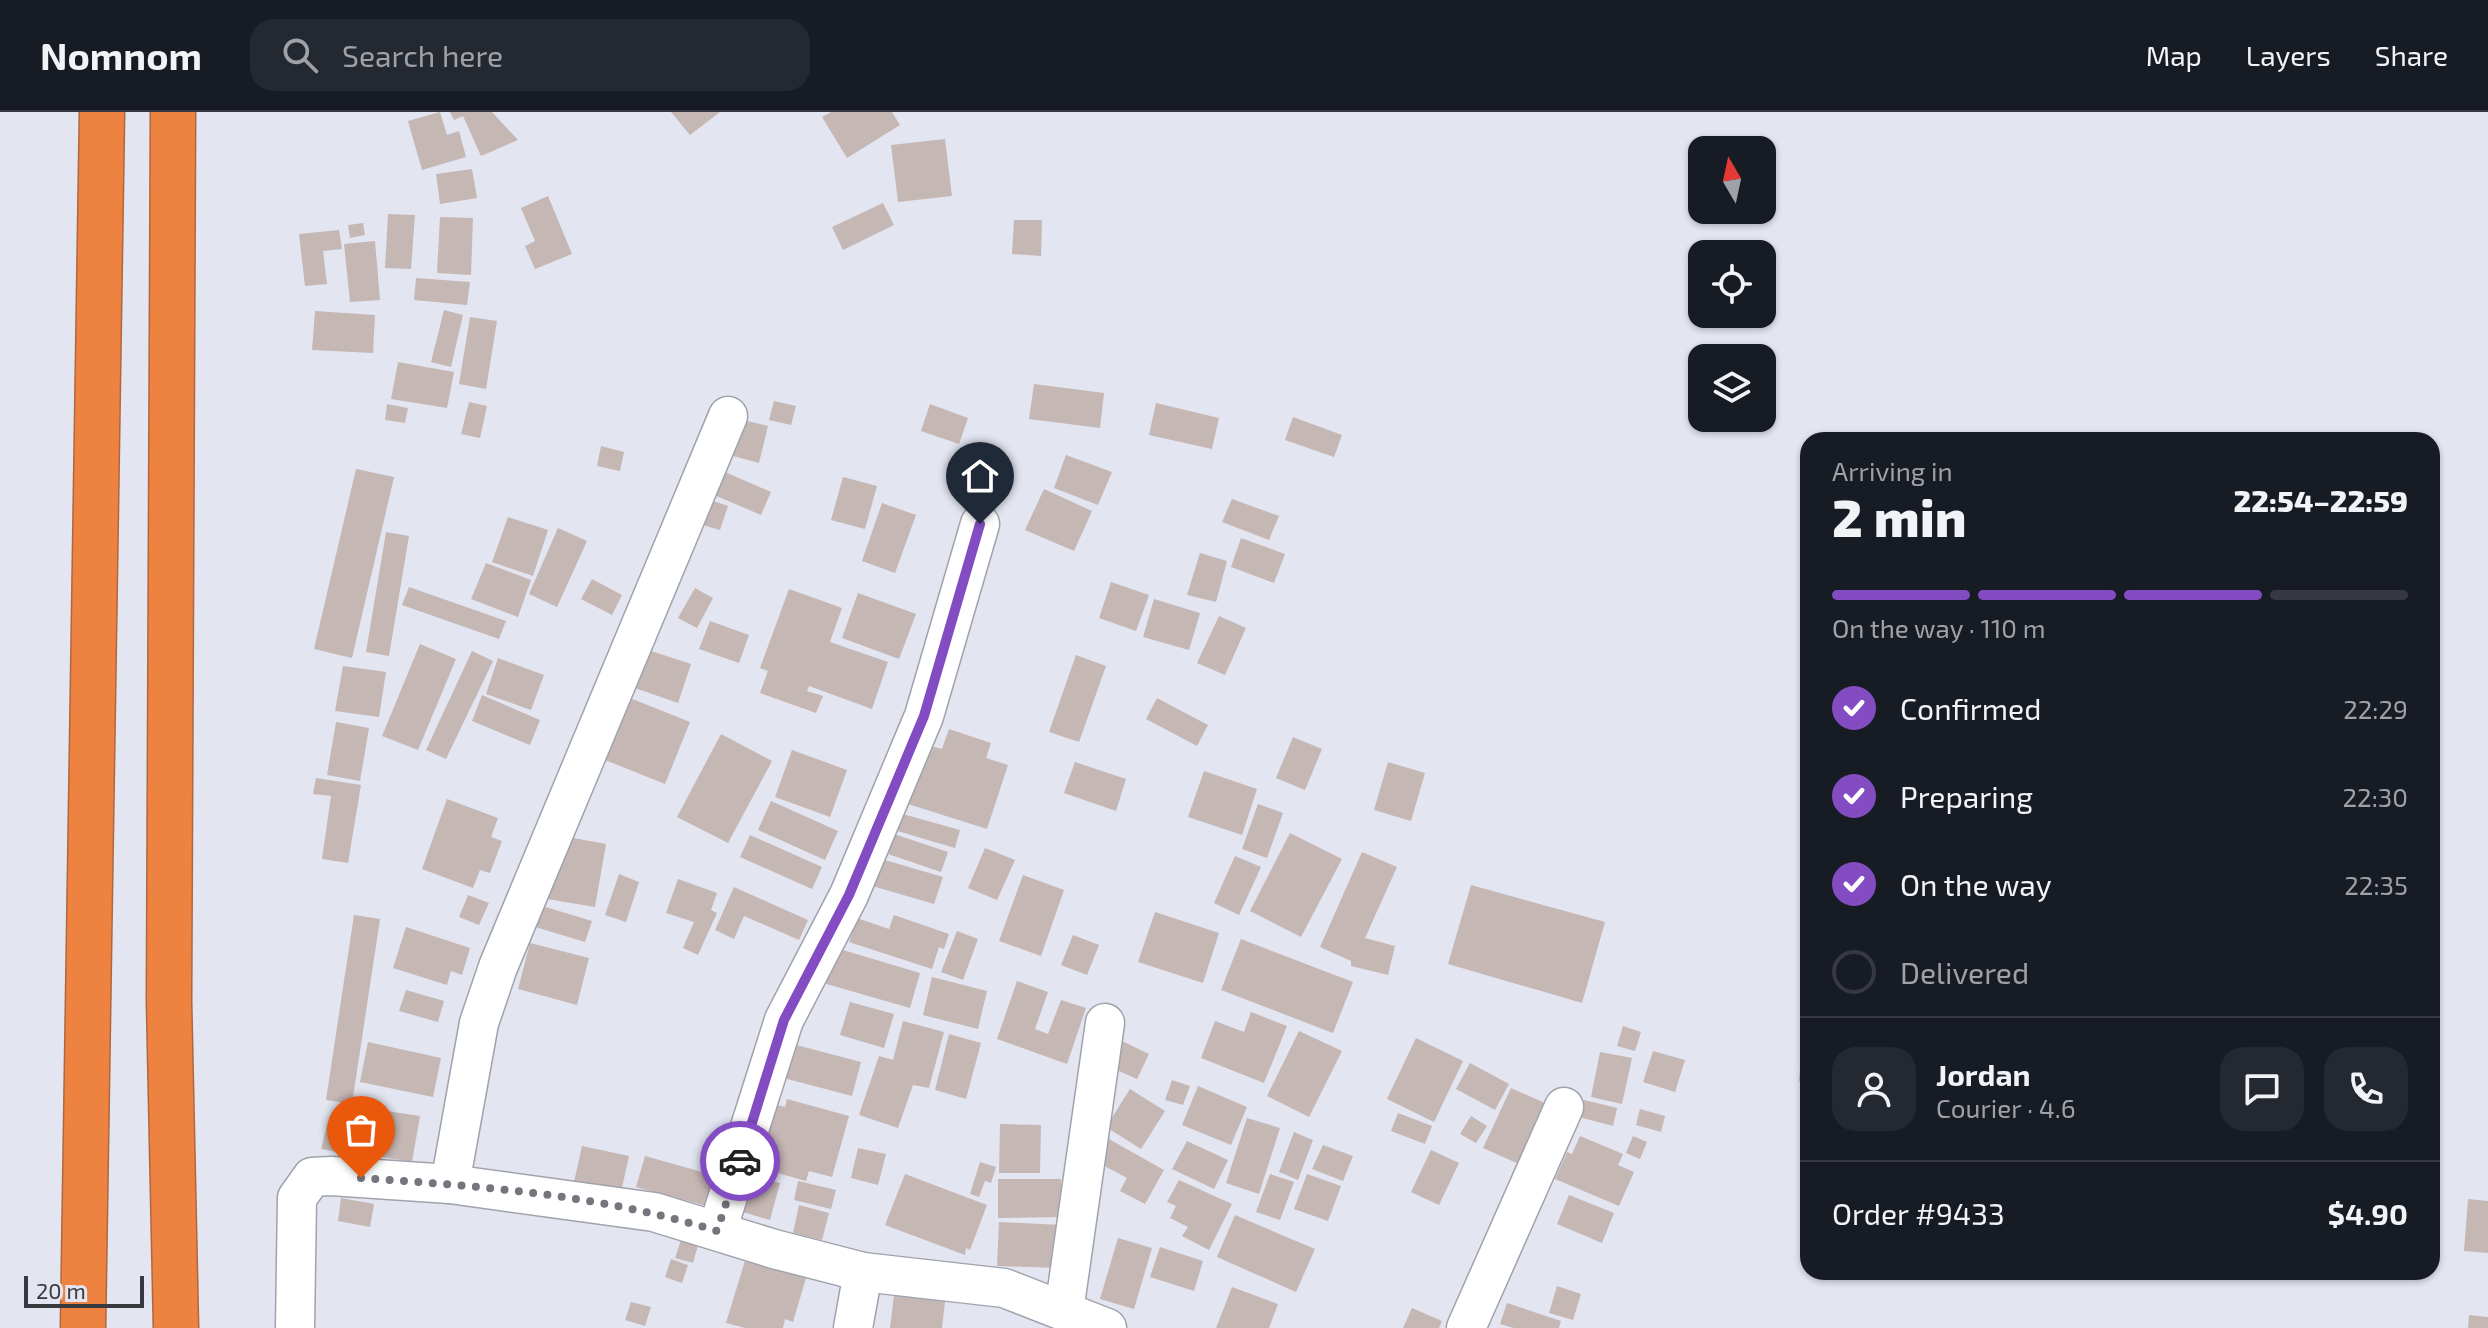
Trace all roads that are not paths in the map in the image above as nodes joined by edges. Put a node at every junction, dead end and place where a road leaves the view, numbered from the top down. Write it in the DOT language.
graph roads {
  1 [pos="102,112"];
  2 [pos="173,112"];
  3 [pos="728,416"];
  4 [pos="980,524"];
  5 [pos="1105,1023"];
  6 [pos="1564,1107"];
  7 [pos="450,1184"];
  8 [pos="717,1231"];
  9 [pos="863,1272"];
  10 [pos="1064,1311"];
  11 [pos="83,1328"];
  12 [pos="176,1328"];
  13 [pos="295,1328"];
  14 [pos="853,1328"];
  15 [pos="1107,1328"];
  16 [pos="1466,1328"];
  1 -- 11 [label="highway"];
  2 -- 12 [label="highway"];
  3 -- 7 [label="street"];
  4 -- 8 [label="street"];
  5 -- 10 [label="street"];
  6 -- 16 [label="street"];
  7 -- 8 [label="street"];
  7 -- 13 [label="street"];
  8 -- 9 [label="street"];
  9 -- 10 [label="street"];
  9 -- 14 [label="street"];
  10 -- 15 [label="street"];
}
